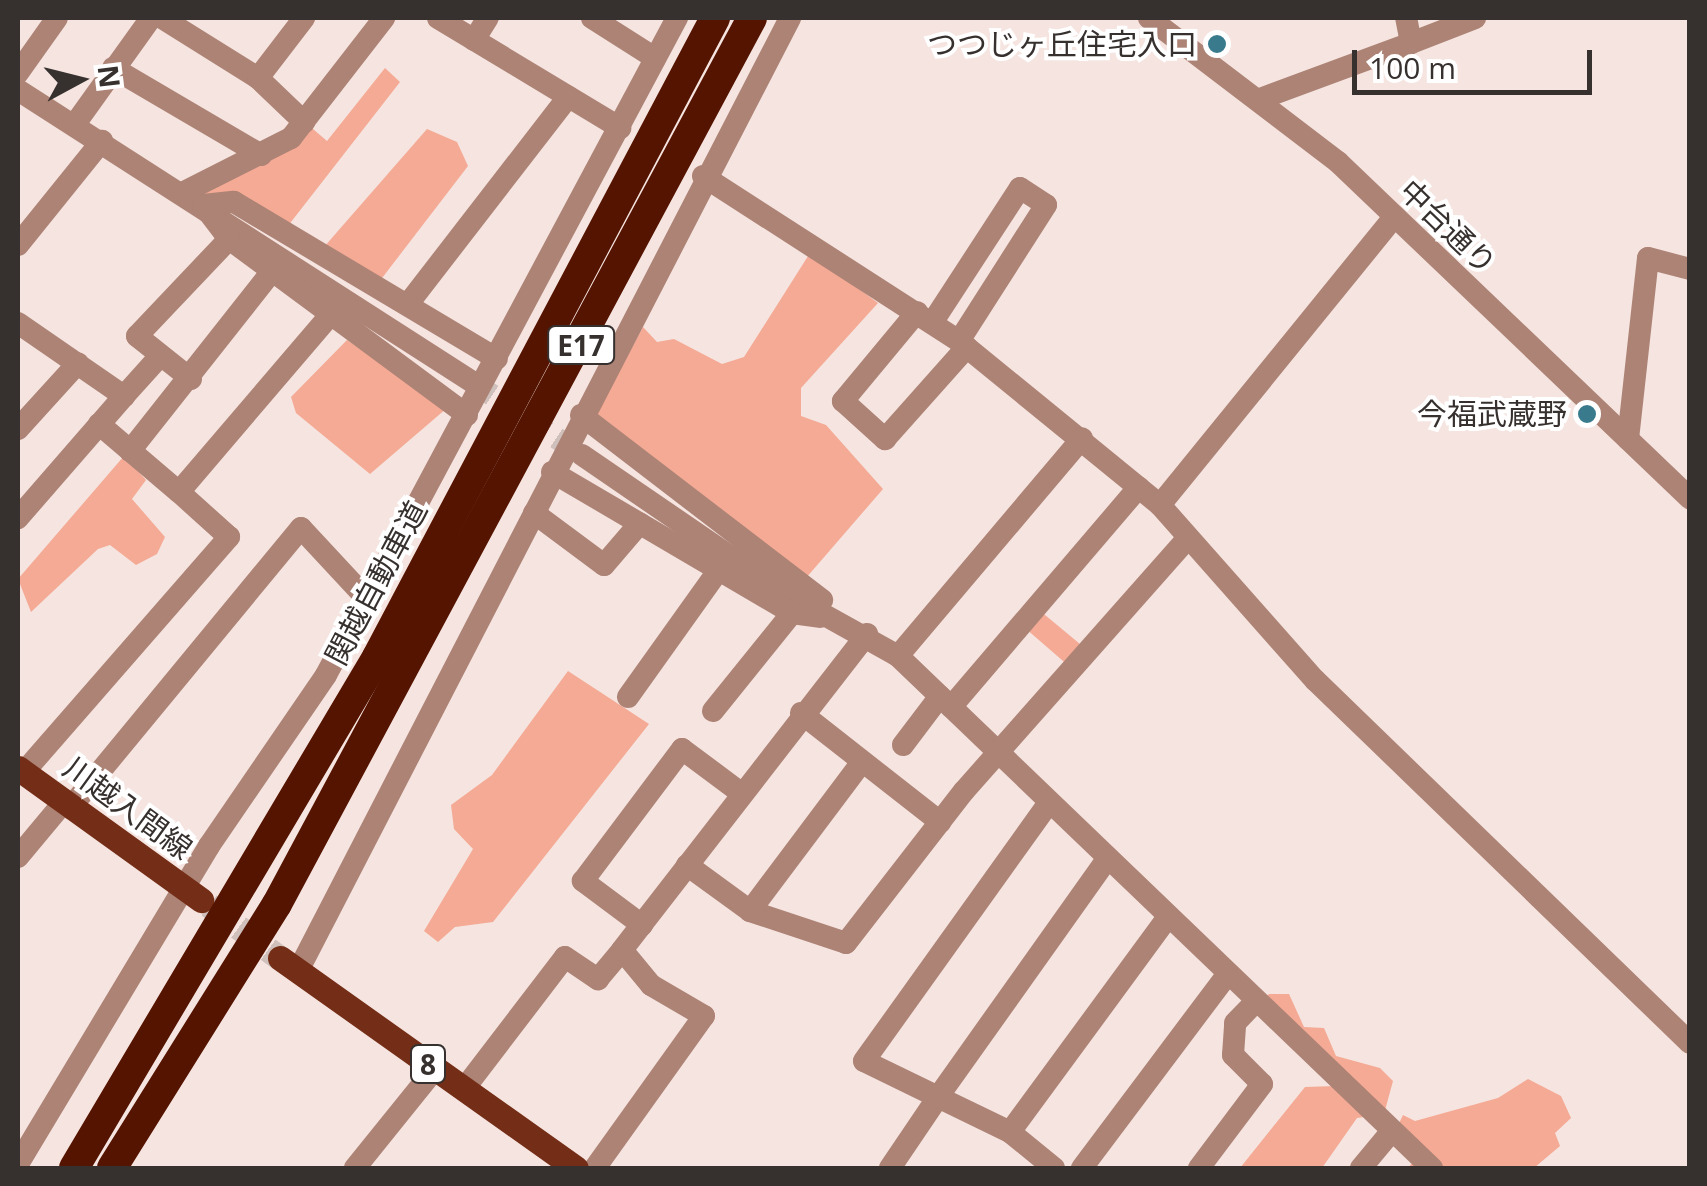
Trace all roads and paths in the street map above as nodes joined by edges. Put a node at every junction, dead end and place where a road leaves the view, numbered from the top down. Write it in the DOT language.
graph roads {
  1 [pos="57,18"];
  2 [pos="151,18"];
  3 [pos="162,18"];
  4 [pos="384,18"];
  5 [pos="438,18"];
  6 [pos="488,18"];
  7 [pos="592,18"];
  8 [pos="677,18"];
  9 [pos="716,18"];
  10 [pos="752,18"];
  11 [pos="790,18"];
  12 [pos="1149,18"];
  13 [pos="1406,18"];
  14 [pos="1475,18"];
  15 [pos="298,20"];
  16 [pos="474,40"];
  17 [pos="1411,43"];
  18 [pos="656,58"];
  19 [pos="113,68"];
  20 [pos="18,73"];
  21 [pos="258,78"];
  22 [pos="568,98"];
  23 [pos="1260,99"];
  24 [pos="22,101"];
  25 [pos="304,122"];
  26 [pos="74,124"];
  27 [pos="620,128"];
  28 [pos="102,141"];
  29 [pos="261,155"];
  30 [pos="703,176"];
  31 [pos="194,198"];
  32 [pos="1393,218"];
  33 [pos="228,239"];
  34 [pos="18,246"];
  35 [pos="1690,269"];
  36 [pos="273,270"];
  37 [pos="408,304"];
  38 [pos="331,314"];
  39 [pos="924,317"];
  40 [pos="18,323"];
  41 [pos="963,344"];
  42 [pos="160,356"];
  43 [pos="497,359"];
  44 [pos="78,363"];
  45 [pos="191,380"];
  46 [pos="474,383"];
  47 [pos="124,396"];
  48 [pos="468,415"];
  49 [pos="581,415"];
  50 [pos="99,424"];
  51 [pos="18,429"];
  52 [pos="1082,438"];
  53 [pos="1628,439"];
  54 [pos="130,451"];
  55 [pos="582,455"];
  56 [pos="552,472"];
  57 [pos="1138,487"];
  58 [pos="179,492"];
  59 [pos="1690,498"];
  60 [pos="1160,505"];
  61 [pos="534,513"];
  62 [pos="18,518"];
  63 [pos="640,522"];
  64 [pos="1188,538"];
  65 [pos="718,571"];
  66 [pos="368,600"];
  67 [pos="792,614"];
  68 [pos="833,614"];
  69 [pos="867,634"];
  70 [pos="898,656"];
  71 [pos="628,697"];
  72 [pos="946,702"];
  73 [pos="712,712"];
  74 [pos="801,712"];
  75 [pos="903,746"];
  76 [pos="1002,755"];
  77 [pos="862,762"];
  78 [pos="20,770"];
  79 [pos="741,793"];
  80 [pos="1049,804"];
  81 [pos="66,805"];
  82 [pos="940,822"];
  83 [pos="18,857"];
  84 [pos="1108,858"];
  85 [pos="687,865"];
  86 [pos="192,893"];
  87 [pos="750,911"];
  88 [pos="1168,917"];
  89 [pos="642,925"];
  90 [pos="622,950"];
  91 [pos="289,964"];
  92 [pos="1227,975"];
  93 [pos="1255,1002"];
  94 [pos="1688,1038"];
  95 [pos="436,1069"];
  96 [pos="464,1089"];
  97 [pos="938,1097"];
  98 [pos="1010,1132"];
  99 [pos="1392,1132"];
  100 [pos="18,1164"];
  101 [pos="564,1165"];
  102 [pos="74,1168"];
  103 [pos="112,1168"];
  104 [pos="355,1168"];
  105 [pos="595,1168"];
  106 [pos="890,1168"];
  107 [pos="1054,1168"];
  108 [pos="1082,1168"];
  109 [pos="1199,1168"];
  110 [pos="1361,1168"];
  111 [pos="1432,1168"];
  1 -- 20 [label="street"];
  2 -- 19 [label="street"];
  3 -- 21 [label="street"];
  4 -- 25 [label="street"];
  5 -- 16 [label="street"];
  6 -- 16 [label="street"];
  7 -- 18 [label="street"];
  8 -- 18 [label="street"];
  9 -- 102 [label="highway, 関越自動車道 / E17"];
  10 -- 103 [label="highway, E17"];
  11 -- 30 [label="street"];
  12 -- 23 [label="street, 中台通り"];
  13 -- 17 [label="street"];
  14 -- 17 [label="street"];
  15 -- 21 [label="street"];
  16 -- 22 [label="street"];
  17 -- 23 [label="street"];
  18 -- 27 [label="street"];
  19 -- 26 [label="street"];
  19 -- 29 [label="street"];
  21 -- 25 [label="street"];
  22 -- 27 [label="street"];
  22 -- 37 [label="street"];
  23 -- 32 [label="street, 中台通り"];
  24 -- 26 [label="street"];
  25 -- 29 [label="street"];
  26 -- 28 [label="street"];
  27 -- 43 [label="street"];
  28 -- 31 [label="street"];
  28 -- 34 [label="street"];
  29 -- 31 [label="street"];
  30 -- 39 [label="street"];
  30 -- 49 [label="street"];
  31 -- 33 [label="street"];
  31 -- 37 [label="street"];
  31 -- 46 [label="street"];
  32 -- 53 [label="street, 中台通り"];
  32 -- 60 [label="street"];
  33 -- 36 [label="street"];
  33 -- 42 [label="street"];
  35 -- 53 [label="street"];
  36 -- 38 [label="street"];
  36 -- 45 [label="street"];
  37 -- 43 [label="street"];
  38 -- 48 [label="street"];
  38 -- 58 [label="street"];
  39 -- 41 [label="street"];
  39 -- 41 [label="street"];
  39 -- 41 [label="street"];
  40 -- 44 [label="street"];
  41 -- 52 [label="street"];
  42 -- 45 [label="street"];
  42 -- 47 [label="street"];
  43 -- 48 [label="street"];
  44 -- 47 [label="street"];
  44 -- 51 [label="street"];
  45 -- 54 [label="street"];
  47 -- 50 [label="street"];
  48 -- 66 [label="street"];
  49 -- 56 [label="street"];
  49 -- 68 [label="street"];
  50 -- 54 [label="street"];
  50 -- 62 [label="street"];
  52 -- 57 [label="street"];
  52 -- 70 [label="street"];
  53 -- 59 [label="street, 中台通り"];
  54 -- 58 [label="street"];
  55 -- 68 [label="street"];
  56 -- 61 [label="street"];
  56 -- 63 [label="street"];
  57 -- 60 [label="street"];
  57 -- 72 [label="street"];
  58 -- 78 [label="street"];
  60 -- 64 [label="street"];
  61 -- 63 [label="street"];
  61 -- 91 [label="street"];
  63 -- 65 [label="street"];
  64 -- 76 [label="street"];
  64 -- 94 [label="street"];
  65 -- 67 [label="street"];
  65 -- 71 [label="street"];
  66 -- 81 [label="street"];
  66 -- 86 [label="street"];
  67 -- 68 [label="street"];
  67 -- 73 [label="street"];
  68 -- 69 [label="street"];
  69 -- 70 [label="street"];
  69 -- 74 [label="street"];
  70 -- 72 [label="street"];
  72 -- 75 [label="street"];
  72 -- 76 [label="street"];
  74 -- 77 [label="street"];
  74 -- 79 [label="street"];
  76 -- 80 [label="street"];
  76 -- 82 [label="street"];
  77 -- 82 [label="street"];
  77 -- 87 [label="street"];
  78 -- 81 [label="main road, 川越入間線"];
  79 -- 85 [label="street"];
  79 -- 89 [label="street"];
  80 -- 84 [label="street"];
  80 -- 97 [label="street"];
  81 -- 83 [label="street"];
  81 -- 86 [label="main road, 川越入間線"];
  82 -- 87 [label="street"];
  84 -- 88 [label="street"];
  84 -- 97 [label="street"];
  85 -- 87 [label="street"];
  85 -- 89 [label="street"];
  86 -- 100 [label="street"];
  88 -- 92 [label="street"];
  88 -- 98 [label="street"];
  89 -- 90 [label="street"];
  90 -- 96 [label="street"];
  90 -- 105 [label="street"];
  91 -- 95 [label="main road, 8"];
  92 -- 93 [label="street"];
  92 -- 108 [label="street"];
  93 -- 99 [label="street"];
  93 -- 109 [label="street"];
  95 -- 96 [label="main road, 8"];
  95 -- 104 [label="street"];
  96 -- 101 [label="main road, 8"];
  97 -- 98 [label="street"];
  97 -- 106 [label="street"];
  98 -- 107 [label="street"];
  99 -- 110 [label="street"];
  99 -- 111 [label="street"];
}
